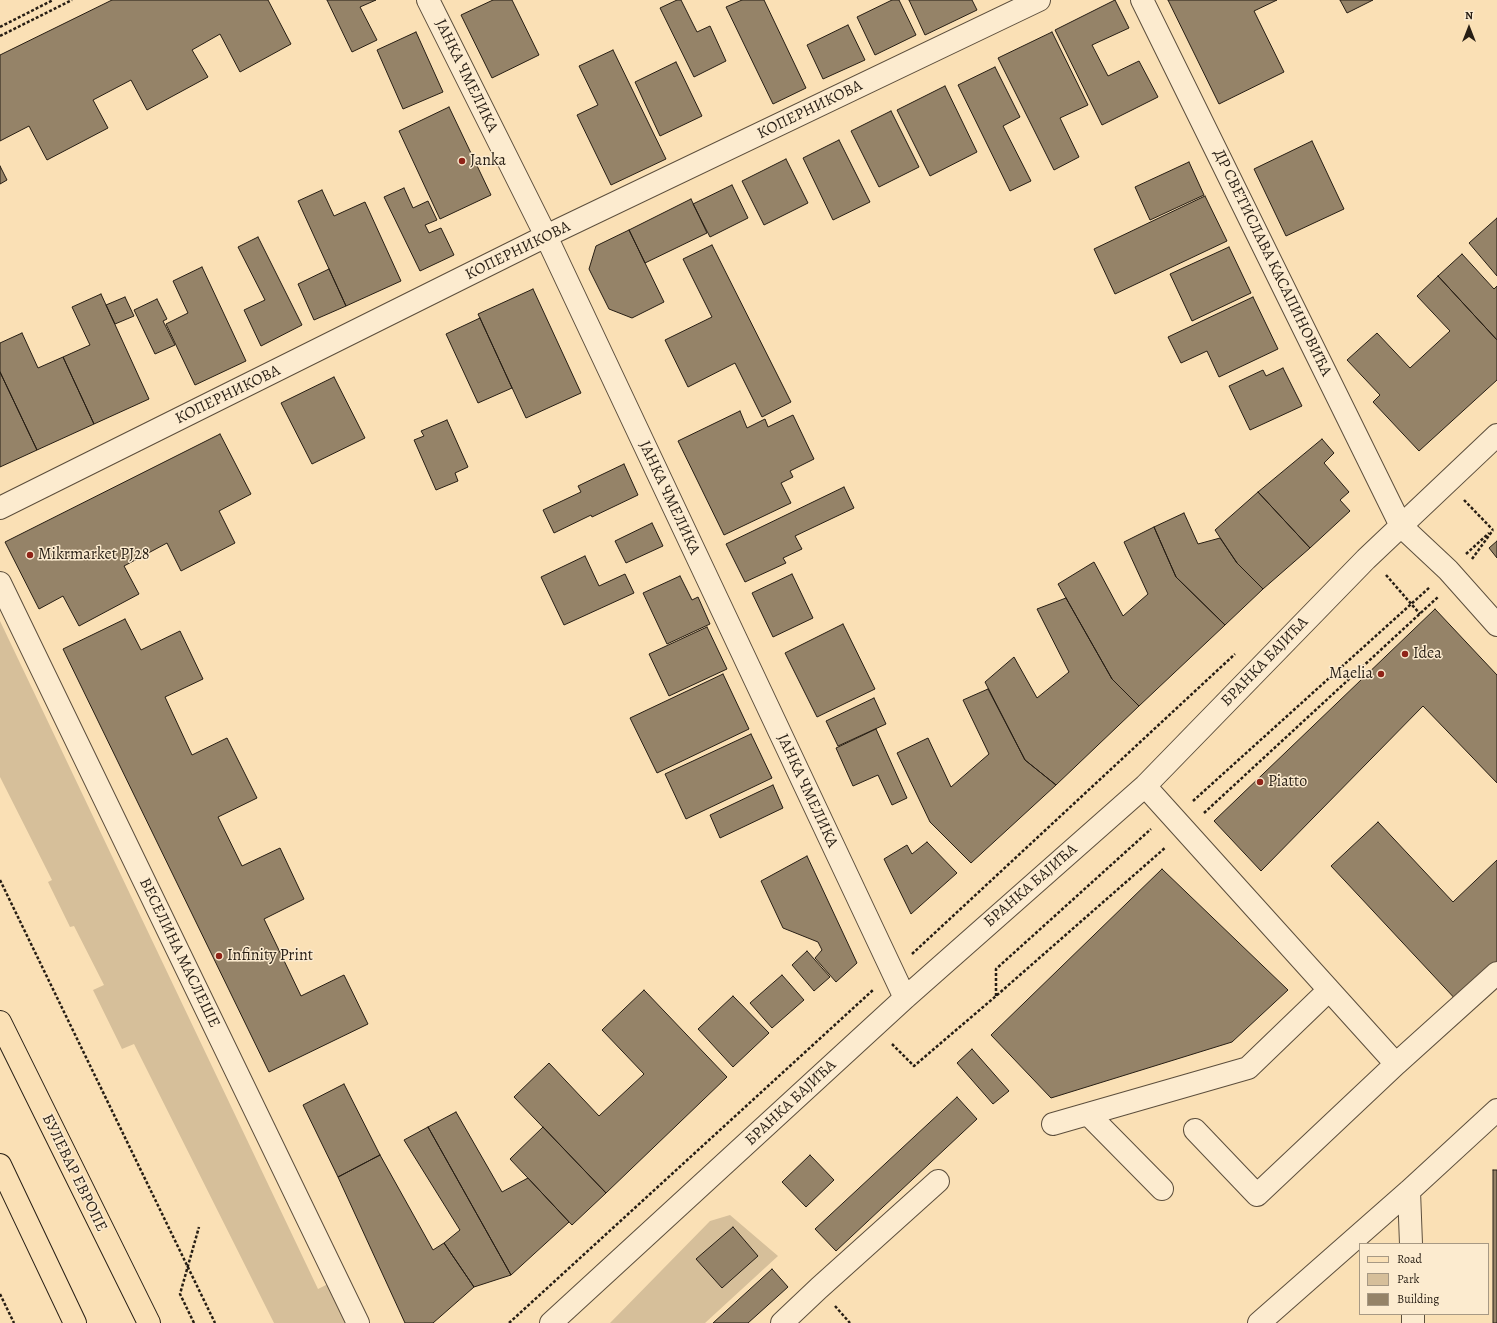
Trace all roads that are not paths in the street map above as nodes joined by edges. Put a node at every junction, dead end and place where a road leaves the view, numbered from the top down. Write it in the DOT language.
graph roads {
  1 [pos="428,0"];
  2 [pos="1039,0"];
  3 [pos="1142,0"];
  4 [pos="546,236"];
  5 [pos="1497,435"];
  6 [pos="0,508"];
  7 [pos="1401,526"];
  8 [pos="0,583"];
  9 [pos="1497,625"];
  10 [pos="1145,786"];
  11 [pos="1497,973"];
  12 [pos="1329,990"];
  13 [pos="905,998"];
  14 [pos="0,1022"];
  15 [pos="1396,1064"];
  16 [pos="1497,1110"];
  17 [pos="1088,1114"];
  18 [pos="1053,1124"];
  19 [pos="1195,1130"];
  20 [pos="0,1165"];
  21 [pos="938,1181"];
  22 [pos="1162,1189"];
  23 [pos="1409,1191"];
  24 [pos="1411,1243"];
  25 [pos="75,1323"];
  26 [pos="149,1323"];
  27 [pos="358,1323"];
  28 [pos="551,1323"];
  29 [pos="782,1323"];
  30 [pos="1259,1323"];
  1 -- 4 [label="street, ЈАНКА ЧМЕЛИКА"];
  2 -- 4 [label="street, КОПЕРНИКОВА"];
  3 -- 7 [label="street, ДР СВЕТИСЛАВА КАСАПИНОВИЋА"];
  4 -- 6 [label="street, КОПЕРНИКОВА"];
  4 -- 13 [label="street, ЈАНКА ЧМЕЛИКА"];
  5 -- 7 [label="street, БРАНКА БАЈИЋА"];
  7 -- 9 [label="street"];
  7 -- 10 [label="street, БРАНКА БАЈИЋА"];
  8 -- 27 [label="street, ВЕСЕЛИНА МАСЛЕШЕ"];
  10 -- 12 [label="street"];
  10 -- 13 [label="street, БРАНКА БАЈИЋА"];
  11 -- 15 [label="street"];
  12 -- 15 [label="street"];
  12 -- 17 [label="street"];
  13 -- 28 [label="street, БРАНКА БАЈИЋА"];
  14 -- 26 [label="main road, БУЛЕВАР ЕВРОПЕ"];
  15 -- 19 [label="street"];
  16 -- 23 [label="street"];
  17 -- 18 [label="street"];
  17 -- 22 [label="street"];
  20 -- 25 [label="main road"];
  21 -- 29 [label="street"];
  23 -- 24 [label="street"];
  23 -- 30 [label="street"];
}
